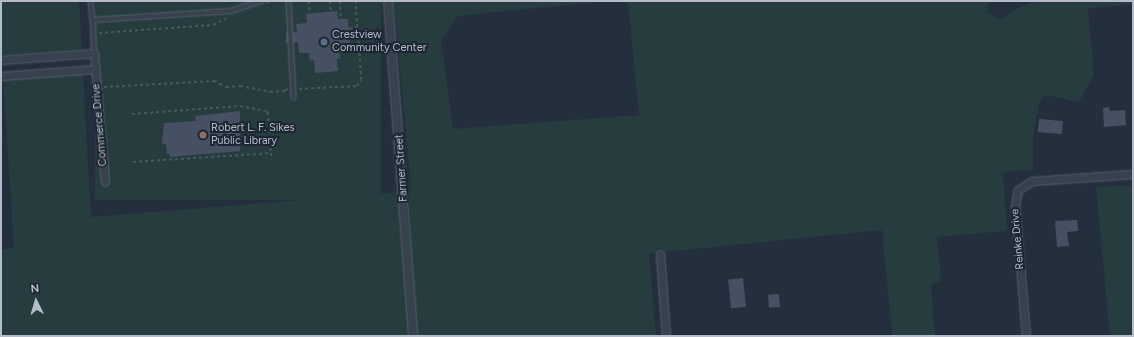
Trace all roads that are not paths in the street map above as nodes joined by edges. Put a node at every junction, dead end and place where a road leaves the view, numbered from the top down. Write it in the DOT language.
graph roads {
  1 [pos="91,1"];
  2 [pos="289,1"];
  3 [pos="388,1"];
  4 [pos="263,2"];
  5 [pos="93,20"];
  6 [pos="94,54"];
  7 [pos="1,60"];
  8 [pos="95,69"];
  9 [pos="1,76"];
  10 [pos="294,98"];
  11 [pos="1133,174"];
  12 [pos="104,182"];
  13 [pos="660,254"];
  14 [pos="413,336"];
  15 [pos="666,336"];
  16 [pos="1026,336"];
  1 -- 5 [label="lane"];
  2 -- 10 [label="lane"];
  3 -- 14 [label="street, Farmer Street"];
  4 -- 5 [label="lane"];
  5 -- 6 [label="lane"];
  6 -- 7 [label="street"];
  6 -- 8 [label="street, Commerce Drive"];
  8 -- 9 [label="street, Commerce Drive"];
  8 -- 12 [label="street, Commerce Drive"];
  11 -- 16 [label="street, Reinke Drive"];
  13 -- 15 [label="street"];
}
